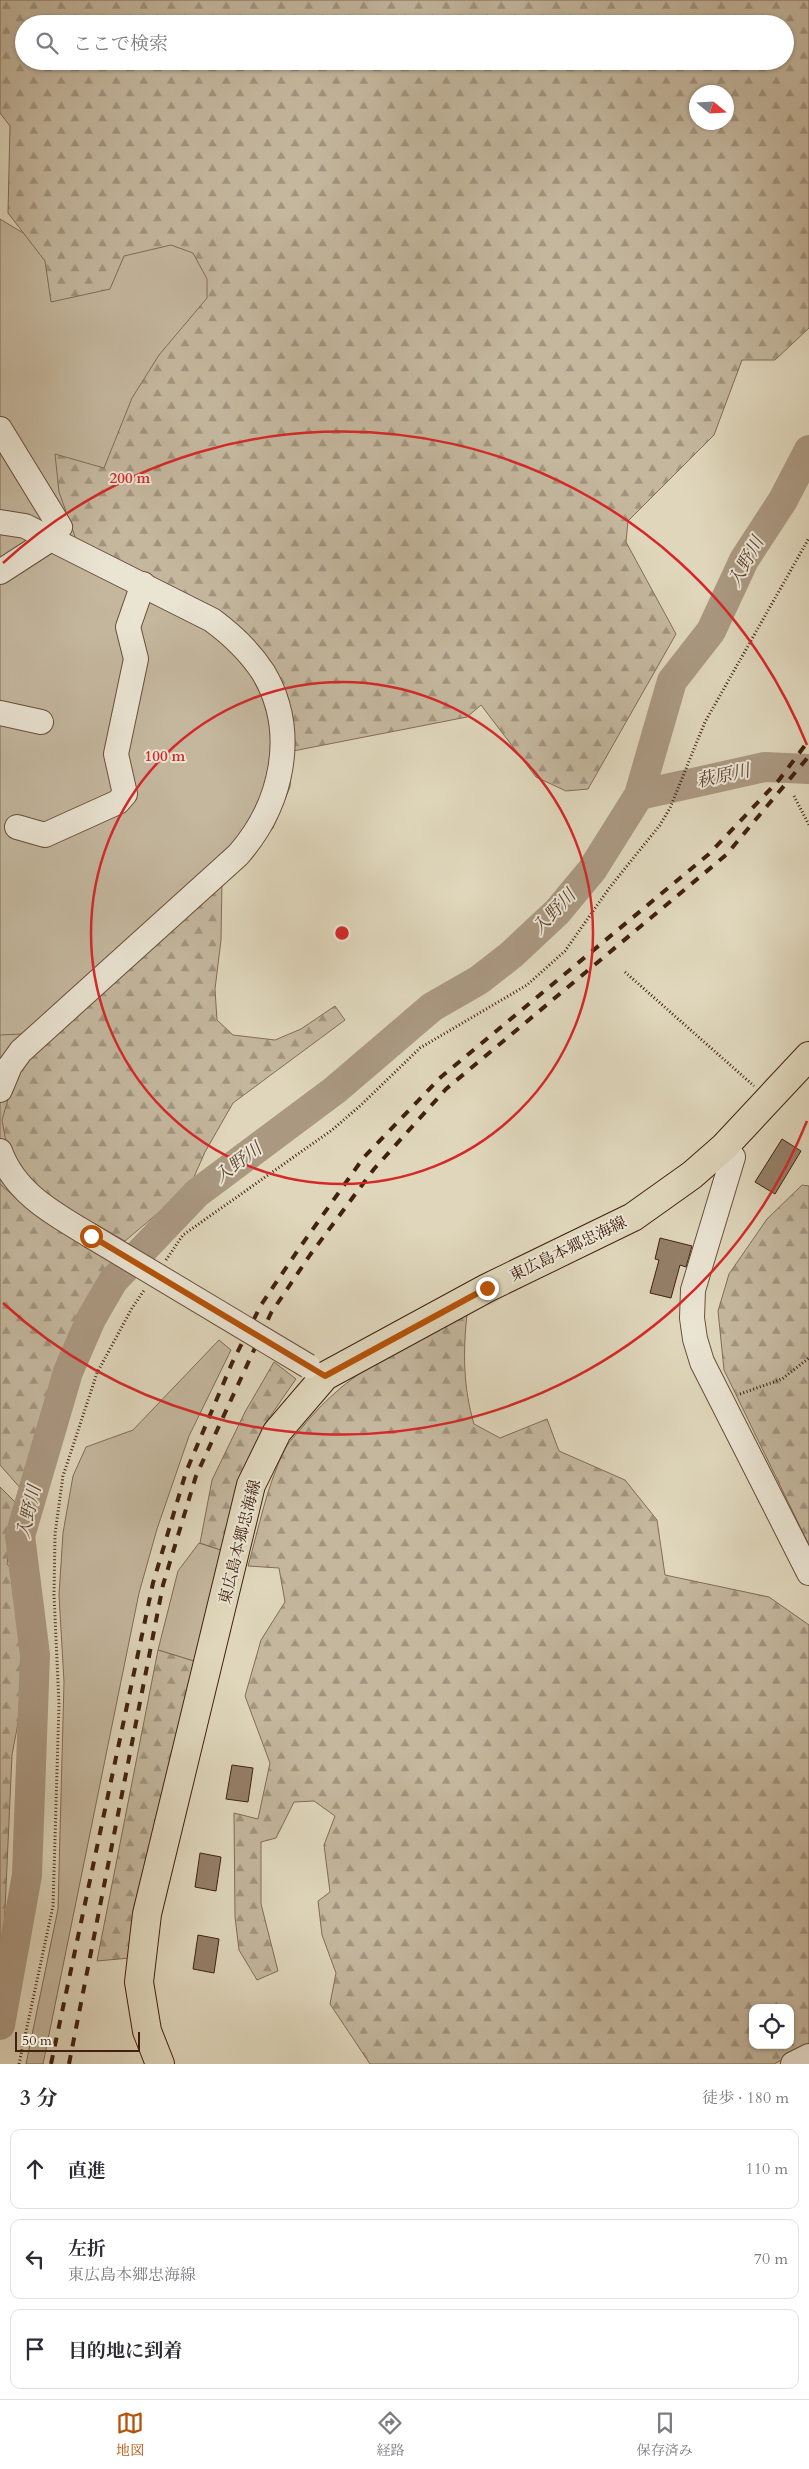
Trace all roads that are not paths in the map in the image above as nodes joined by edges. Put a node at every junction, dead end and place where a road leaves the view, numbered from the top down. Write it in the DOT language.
graph roads {
  1 [pos="0,429"];
  2 [pos="1,518"];
  3 [pos="51,539"];
  4 [pos="0,572"];
  5 [pos="143,584"];
  6 [pos="0,713"];
  7 [pos="41,722"];
  8 [pos="17,827"];
  9 [pos="809,1056"];
  10 [pos="0,1090"];
  11 [pos="724,1147"];
  12 [pos="0,1151"];
  13 [pos="317,1371"];
  14 [pos="809,1573"];
  15 [pos="809,2056"];
  16 [pos="160,2064"];
  17 [pos="793,2064"];
  1 -- 3 [label="street"];
  2 -- 3 [label="street"];
  3 -- 4 [label="street"];
  3 -- 5 [label="street"];
  5 -- 8 [label="street"];
  5 -- 10 [label="street"];
  6 -- 7 [label="street"];
  9 -- 11 [label="main road, 東広島本郷忠海線"];
  11 -- 13 [label="main road, 東広島本郷忠海線"];
  11 -- 14 [label="street"];
  12 -- 13 [label="street, bridge"];
  13 -- 16 [label="main road, 東広島本郷忠海線"];
  15 -- 17 [label="street"];
}
